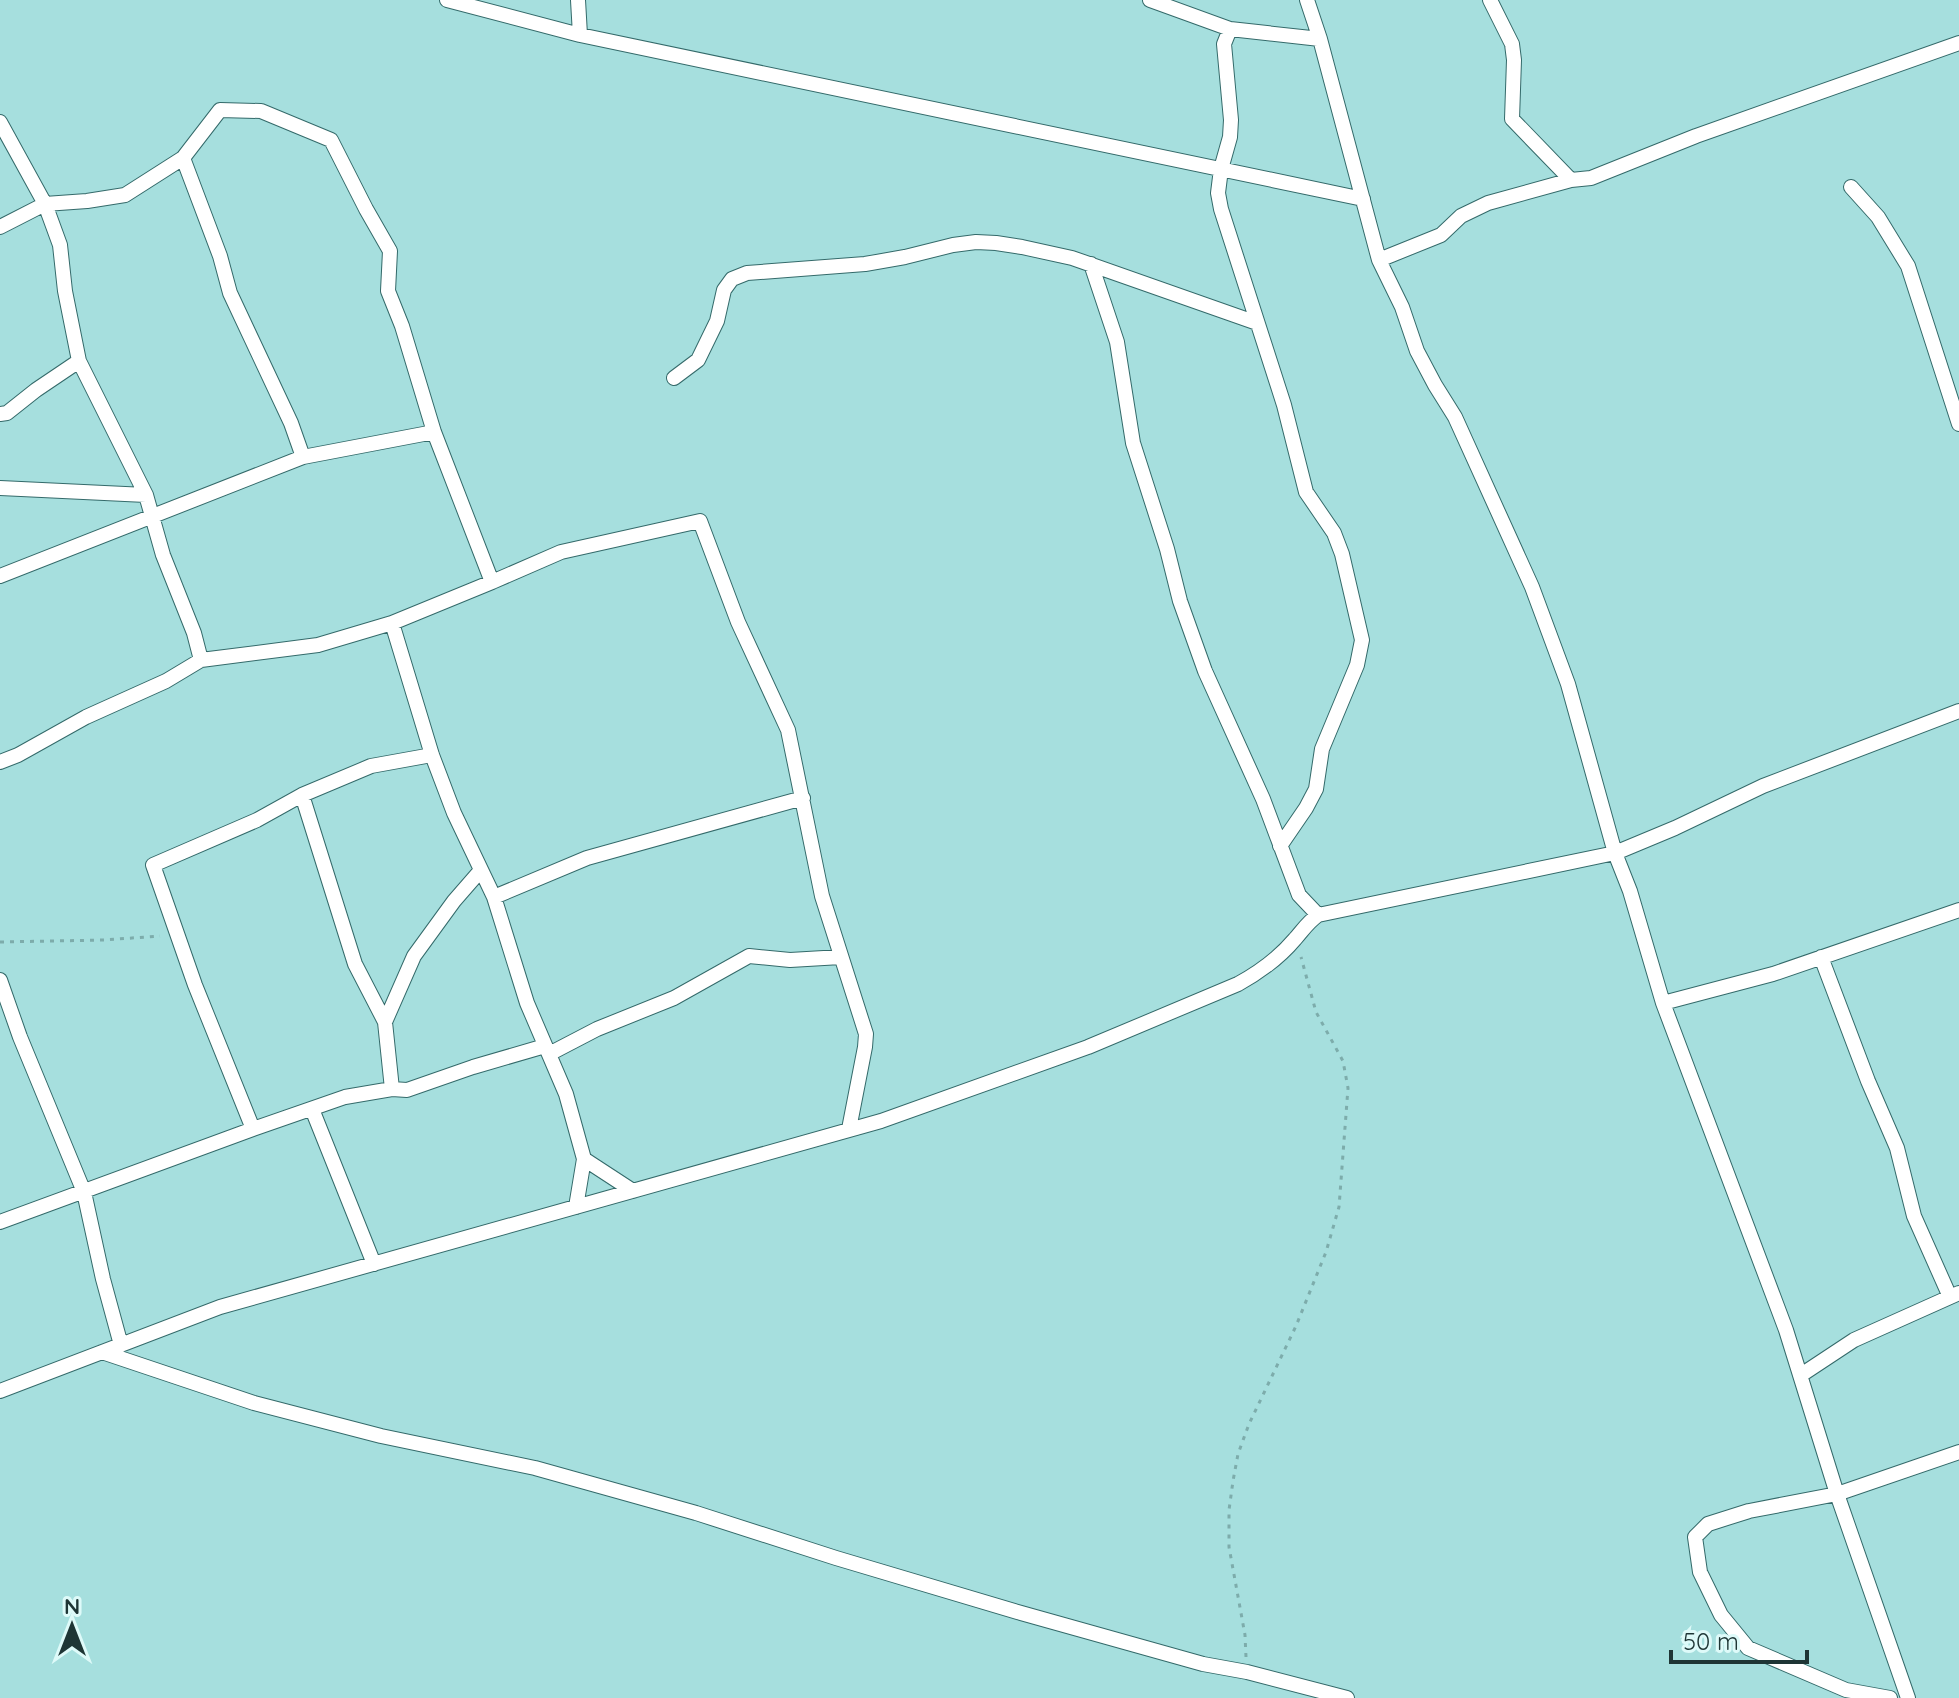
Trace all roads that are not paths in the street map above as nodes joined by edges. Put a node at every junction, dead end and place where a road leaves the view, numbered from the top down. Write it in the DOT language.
graph roads {
  1 [pos="447,0"];
  2 [pos="578,0"];
  3 [pos="1150,0"];
  4 [pos="1307,0"];
  5 [pos="1490,0"];
  6 [pos="1230,29"];
  7 [pos="580,35"];
  8 [pos="1320,39"];
  9 [pos="1959,43"];
  10 [pos="0,122"];
  11 [pos="183,158"];
  12 [pos="1221,169"];
  13 [pos="1571,180"];
  14 [pos="1851,187"];
  15 [pos="1363,199"];
  16 [pos="45,204"];
  17 [pos="0,227"];
  18 [pos="1379,260"];
  19 [pos="1091,264"];
  20 [pos="1257,323"];
  21 [pos="79,361"];
  22 [pos="674,378"];
  23 [pos="0,414"];
  24 [pos="1959,424"];
  25 [pos="434,432"];
  26 [pos="303,457"];
  27 [pos="0,488"];
  28 [pos="146,495"];
  29 [pos="152,515"];
  30 [pos="0,576"];
  31 [pos="492,582"];
  32 [pos="392,623"];
  33 [pos="201,660"];
  34 [pos="1959,711"];
  35 [pos="432,755"];
  36 [pos="0,762"];
  37 [pos="302,795"];
  38 [pos="803,798"];
  39 [pos="1280,846"];
  40 [pos="1615,853"];
  41 [pos="481,870"];
  42 [pos="494,897"];
  43 [pos="1959,910"];
  44 [pos="1318,915"];
  45 [pos="841,957"];
  46 [pos="1821,957"];
  47 [pos="0,980"];
  48 [pos="1663,1003"];
  49 [pos="385,1022"];
  50 [pos="547,1050"];
  51 [pos="392,1089"];
  52 [pos="312,1109"];
  53 [pos="253,1129"];
  54 [pos="849,1129"];
  55 [pos="584,1159"];
  56 [pos="633,1191"];
  57 [pos="84,1192"];
  58 [pos="576,1207"];
  59 [pos="0,1222"];
  60 [pos="374,1264"];
  61 [pos="1954,1295"];
  62 [pos="121,1345"];
  63 [pos="102,1352"];
  64 [pos="1801,1375"];
  65 [pos="0,1391"];
  66 [pos="1959,1452"];
  67 [pos="1837,1494"];
  68 [pos="1347,1698"];
  69 [pos="1890,1698"];
  70 [pos="1908,1698"];
  1 -- 7 [label="street"];
  2 -- 7 [label="street"];
  3 -- 6 [label="street"];
  4 -- 8 [label="street"];
  5 -- 13 [label="street"];
  6 -- 8 [label="street"];
  6 -- 12 [label="street"];
  7 -- 12 [label="street"];
  8 -- 15 [label="street"];
  9 -- 13 [label="street"];
  10 -- 16 [label="street"];
  11 -- 16 [label="street"];
  11 -- 25 [label="street"];
  11 -- 26 [label="street"];
  12 -- 15 [label="street"];
  12 -- 20 [label="street"];
  13 -- 18 [label="street"];
  14 -- 24 [label="street"];
  15 -- 18 [label="street"];
  16 -- 17 [label="street"];
  16 -- 21 [label="street"];
  18 -- 40 [label="street"];
  19 -- 20 [label="street"];
  19 -- 22 [label="street"];
  19 -- 39 [label="street"];
  20 -- 39 [label="street"];
  21 -- 23 [label="street"];
  21 -- 28 [label="street"];
  25 -- 26 [label="street"];
  25 -- 31 [label="street"];
  26 -- 29 [label="street"];
  27 -- 28 [label="street"];
  28 -- 29 [label="street"];
  29 -- 30 [label="street"];
  29 -- 33 [label="street"];
  31 -- 32 [label="street"];
  31 -- 38 [label="street"];
  32 -- 33 [label="street"];
  32 -- 35 [label="street"];
  33 -- 36 [label="street"];
  34 -- 40 [label="street"];
  35 -- 37 [label="street"];
  35 -- 41 [label="street"];
  37 -- 49 [label="street"];
  37 -- 53 [label="street"];
  38 -- 42 [label="street"];
  38 -- 45 [label="street"];
  39 -- 44 [label="street"];
  40 -- 44 [label="street"];
  40 -- 48 [label="street"];
  41 -- 42 [label="street"];
  41 -- 49 [label="street"];
  42 -- 50 [label="street"];
  43 -- 46 [label="street"];
  44 -- 54 [label="street"];
  45 -- 50 [label="street"];
  45 -- 54 [label="street"];
  46 -- 48 [label="street"];
  46 -- 61 [label="street"];
  47 -- 57 [label="street"];
  48 -- 64 [label="street"];
  49 -- 51 [label="street"];
  50 -- 51 [label="street"];
  50 -- 55 [label="street"];
  51 -- 52 [label="street"];
  52 -- 53 [label="street"];
  52 -- 60 [label="street"];
  53 -- 57 [label="street"];
  54 -- 56 [label="street"];
  55 -- 56 [label="street"];
  55 -- 58 [label="street"];
  56 -- 58 [label="street"];
  57 -- 59 [label="street"];
  57 -- 62 [label="street"];
  58 -- 60 [label="street"];
  60 -- 62 [label="street"];
  61 -- 64 [label="street"];
  62 -- 63 [label="street"];
  63 -- 65 [label="street"];
  63 -- 68 [label="street"];
  64 -- 67 [label="street"];
  66 -- 67 [label="street"];
  67 -- 69 [label="street"];
  67 -- 70 [label="street"];
}
